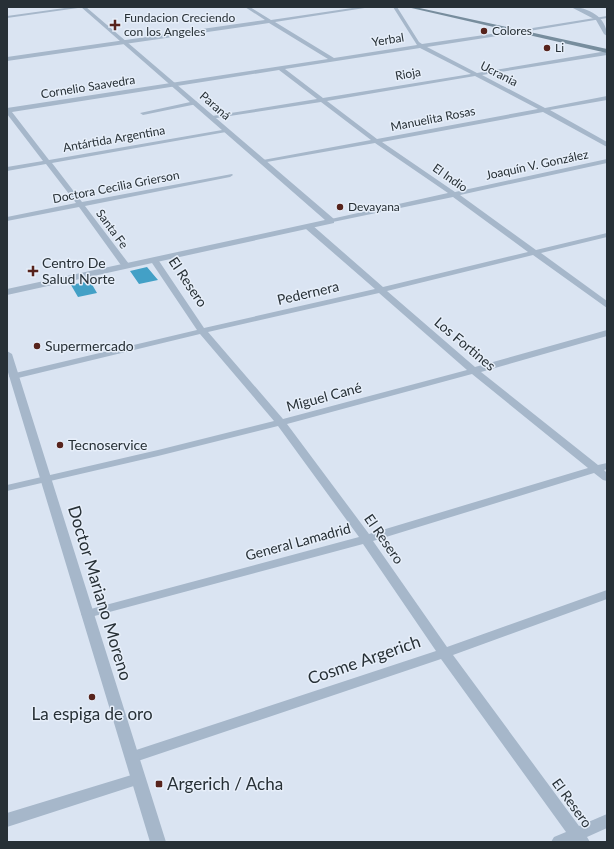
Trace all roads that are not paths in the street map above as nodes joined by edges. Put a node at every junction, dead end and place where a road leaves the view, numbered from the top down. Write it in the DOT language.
graph roads {
  1 [pos="83,7"];
  2 [pos="246,7"];
  3 [pos="369,7"];
  4 [pos="395,7"];
  5 [pos="409,7"];
  6 [pos="573,7"];
  7 [pos="7,17"];
  8 [pos="598,18"];
  9 [pos="607,18"];
  10 [pos="268,21"];
  11 [pos="517,31"];
  12 [pos="607,34"];
  13 [pos="122,42"];
  14 [pos="421,46"];
  15 [pos="607,52"];
  16 [pos="7,59"];
  17 [pos="333,60"];
  18 [pos="280,68"];
  19 [pos="475,74"];
  20 [pos="173,85"];
  21 [pos="607,98"];
  22 [pos="322,100"];
  23 [pos="194,103"];
  24 [pos="545,110"];
  25 [pos="7,111"];
  26 [pos="143,113"];
  27 [pos="212,118"];
  28 [pos="226,130"];
  29 [pos="376,141"];
  30 [pos="607,145"];
  31 [pos="607,161"];
  32 [pos="263,162"];
  33 [pos="48,163"];
  34 [pos="7,169"];
  35 [pos="230,175"];
  36 [pos="455,194"];
  37 [pos="81,206"];
  38 [pos="7,219"];
  39 [pos="331,221"];
  40 [pos="309,227"];
  41 [pos="607,235"];
  42 [pos="534,252"];
  43 [pos="154,260"];
  44 [pos="126,266"];
  45 [pos="380,290"];
  46 [pos="7,292"];
  47 [pos="607,305"];
  48 [pos="202,331"];
  49 [pos="607,333"];
  50 [pos="7,354"];
  51 [pos="474,371"];
  52 [pos="14,376"];
  53 [pos="281,423"];
  54 [pos="602,468"];
  55 [pos="607,478"];
  56 [pos="45,480"];
  57 [pos="7,488"];
  58 [pos="366,539"];
  59 [pos="607,594"];
  60 [pos="87,614"];
  61 [pos="444,652"];
  62 [pos="132,757"];
  63 [pos="138,779"];
  64 [pos="7,820"];
  65 [pos="607,821"];
  66 [pos="579,838"];
  67 [pos="158,842"];
  68 [pos="558,842"];
  1 -- 7 [label="street"];
  1 -- 13 [label="street, Paraná"];
  2 -- 10 [label="street"];
  3 -- 10 [label="street"];
  4 -- 14 [label="street, Ucrania"];
  5 -- 11 [label="main road"];
  6 -- 8 [label="street"];
  8 -- 9 [label="street"];
  8 -- 11 [label="street, Yerbal"];
  8 -- 12 [label="street"];
  10 -- 13 [label="street"];
  10 -- 17 [label="street"];
  11 -- 14 [label="street, Yerbal"];
  11 -- 15 [label="main road"];
  13 -- 16 [label="street"];
  13 -- 20 [label="street, Paraná"];
  14 -- 17 [label="street, Yerbal"];
  14 -- 19 [label="street, Ucrania"];
  15 -- 19 [label="street, Rioja"];
  17 -- 18 [label="street, Yerbal"];
  18 -- 20 [label="street, Yerbal"];
  18 -- 22 [label="street, El Indio"];
  19 -- 22 [label="street, Rioja"];
  19 -- 24 [label="street, Ucrania"];
  20 -- 23 [label="street, Paraná"];
  20 -- 25 [label="street, Cornelio Saavedra"];
  21 -- 24 [label="street, Manuelita Rosas"];
  22 -- 27 [label="street, Rioja"];
  22 -- 29 [label="street, El Indio"];
  23 -- 26 [label="lane"];
  23 -- 27 [label="street, Paraná"];
  24 -- 29 [label="street, Manuelita Rosas"];
  24 -- 30 [label="street, Ucrania"];
  25 -- 33 [label="street, Santa Fe"];
  27 -- 28 [label="street, Paraná"];
  28 -- 32 [label="street, Paraná"];
  28 -- 33 [label="street, Antártida Argentina"];
  29 -- 32 [label="street, Manuelita Rosas"];
  29 -- 36 [label="street, El Indio"];
  31 -- 36 [label="street, Joaquín V. González"];
  32 -- 39 [label="street, Paraná"];
  33 -- 34 [label="street, Antártida Argentina"];
  33 -- 37 [label="street, Santa Fe"];
  35 -- 37 [label="street, Doctora Cecilia Grierson"];
  36 -- 39 [label="street, Joaquín V. González"];
  36 -- 42 [label="street, El Indio"];
  37 -- 38 [label="street, Doctora Cecilia Grierson"];
  37 -- 44 [label="street, Santa Fe"];
  39 -- 40 [label="street, Joaquín V. González"];
  40 -- 43 [label="street, Joaquín V. González"];
  40 -- 45 [label="street, Los Fortines"];
  41 -- 42 [label="street, Pedernera"];
  42 -- 45 [label="street, Pedernera"];
  42 -- 47 [label="street, El Indio"];
  43 -- 44 [label="street, Joaquín V. González"];
  43 -- 48 [label="street, El Resero"];
  44 -- 46 [label="street, Joaquín V. González"];
  45 -- 48 [label="street, Pedernera"];
  45 -- 51 [label="street, Los Fortines"];
  48 -- 52 [label="street, Pedernera"];
  48 -- 53 [label="street, El Resero"];
  49 -- 51 [label="street, Miguel Cané"];
  50 -- 52 [label="street, Doctor Mariano Moreno"];
  51 -- 53 [label="street, Miguel Cané"];
  51 -- 54 [label="street, Los Fortines"];
  52 -- 56 [label="street, Doctor Mariano Moreno"];
  53 -- 56 [label="street, Miguel Cané"];
  53 -- 58 [label="street, El Resero"];
  54 -- 55 [label="street, Los Fortines"];
  54 -- 58 [label="street, General Lamadrid"];
  56 -- 57 [label="street, Miguel Cané"];
  56 -- 60 [label="street, Doctor Mariano Moreno"];
  58 -- 60 [label="street, General Lamadrid"];
  58 -- 61 [label="street, El Resero"];
  59 -- 61 [label="street, Cosme Argerich"];
  60 -- 62 [label="street, Doctor Mariano Moreno"];
  61 -- 62 [label="street, Cosme Argerich"];
  61 -- 66 [label="street, El Resero"];
  62 -- 63 [label="street, Doctor Mariano Moreno"];
  63 -- 64 [label="street"];
  63 -- 67 [label="street, Doctor Mariano Moreno"];
  65 -- 66 [label="street"];
  66 -- 68 [label="street"];
}
